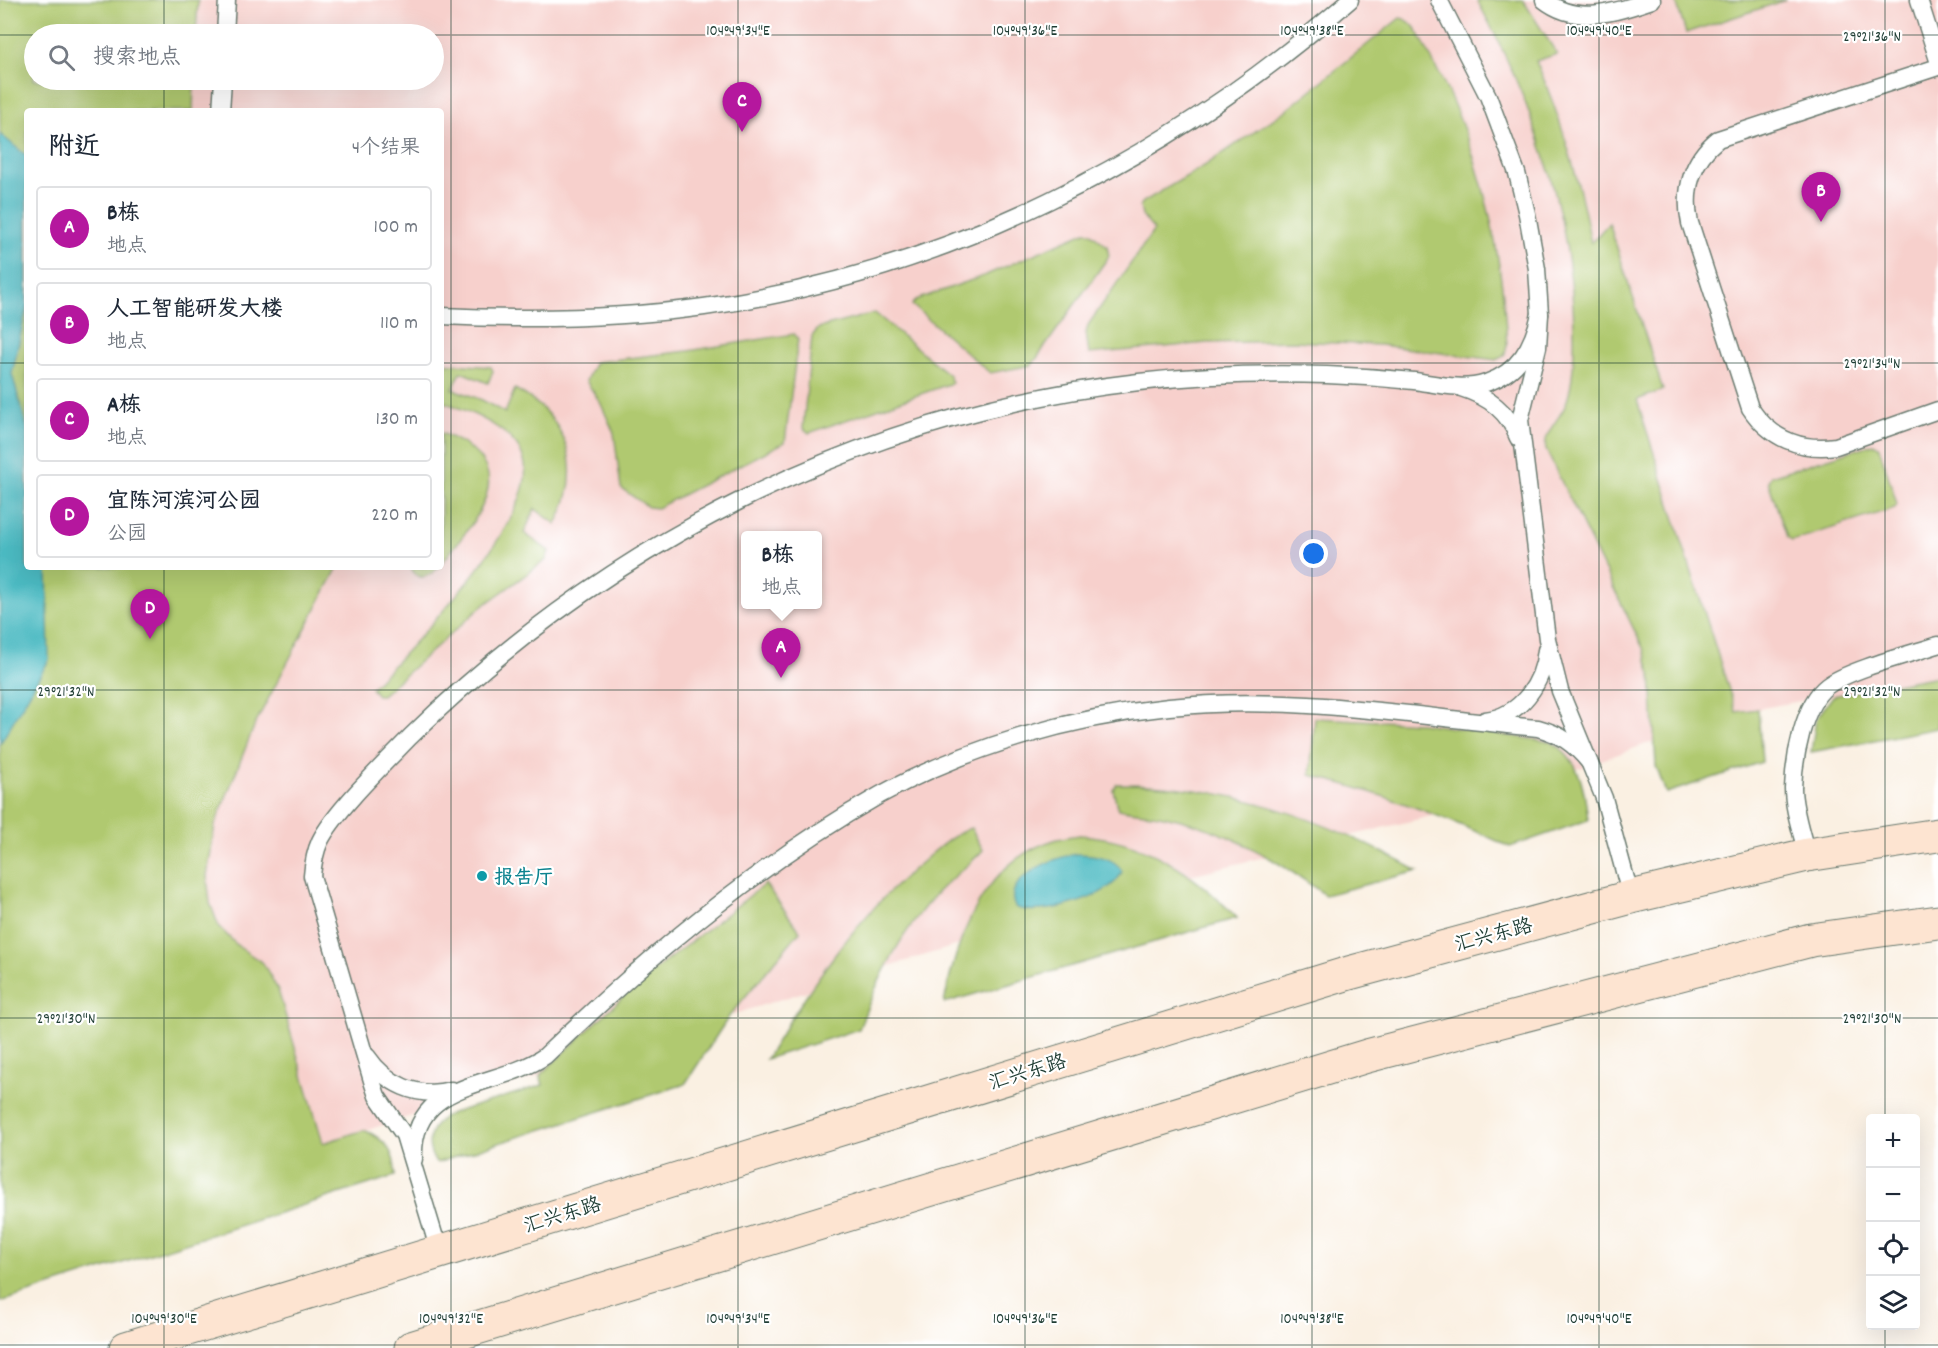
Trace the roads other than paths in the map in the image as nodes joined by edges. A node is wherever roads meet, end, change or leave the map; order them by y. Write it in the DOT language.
graph roads {
  1 [pos="1426,0"];
  2 [pos="1439,0"];
  3 [pos="1544,0"];
  4 [pos="1652,0"];
  5 [pos="1919,0"];
  6 [pos="1349,1"];
  7 [pos="227,2"];
  8 [pos="1452,22"];
  9 [pos="226,24"];
  10 [pos="1938,59"];
  11 [pos="222,90"];
  12 [pos="221,108"];
  13 [pos="1540,314"];
  14 [pos="444,316"];
  15 [pos="1458,387"];
  16 [pos="1938,410"];
  17 [pos="1522,447"];
  18 [pos="1547,639"];
  19 [pos="1938,645"];
  20 [pos="1470,722"];
  21 [pos="1589,762"];
  22 [pos="1938,835"];
  23 [pos="1807,855"];
  24 [pos="1631,897"];
  25 [pos="1938,922"];
  26 [pos="362,1049"];
  27 [pos="460,1088"];
  28 [pos="415,1169"];
  29 [pos="439,1251"];
  30 [pos="126,1348"];
  31 [pos="411,1348"];
  1 -- 8 [label="lane"];
  2 -- 8 [label="lane"];
  3 -- 4 [label="lane"];
  5 -- 10 [label="lane"];
  6 -- 14 [label="lane"];
  7 -- 9 [label="lane"];
  8 -- 13 [label="lane"];
  10 -- 16 [label="lane"];
  11 -- 12 [label="lane"];
  13 -- 15 [label="lane"];
  13 -- 17 [label="lane"];
  15 -- 17 [label="lane"];
  15 -- 26 [label="lane"];
  17 -- 18 [label="lane"];
  18 -- 20 [label="lane"];
  18 -- 21 [label="lane"];
  19 -- 23 [label="lane"];
  20 -- 21 [label="lane"];
  20 -- 27 [label="lane"];
  21 -- 24 [label="lane"];
  22 -- 23 [label="main road, 汇兴东路"];
  23 -- 24 [label="main road, 汇兴东路"];
  24 -- 29 [label="main road, 汇兴东路"];
  25 -- 31 [label="main road"];
  26 -- 27 [label="lane"];
  26 -- 28 [label="lane"];
  27 -- 28 [label="lane"];
  28 -- 29 [label="lane"];
  29 -- 30 [label="main road, 汇兴东路"];
}
